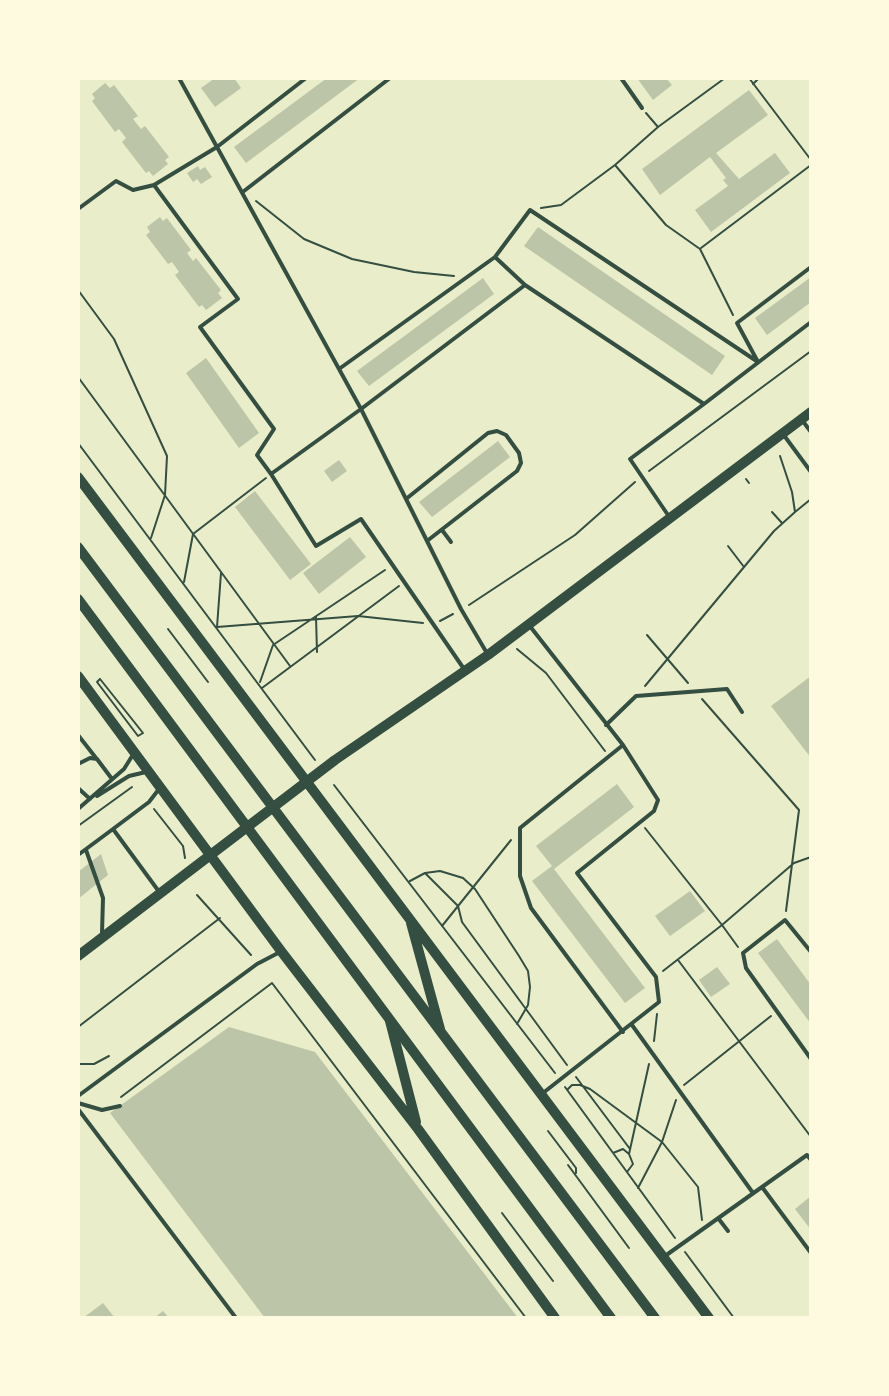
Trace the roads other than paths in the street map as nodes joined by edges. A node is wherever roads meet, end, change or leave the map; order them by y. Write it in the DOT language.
graph roads {
  1 [pos="179,78"];
  2 [pos="306,78"];
  3 [pos="390,78"];
  4 [pos="621,78"];
  5 [pos="642,108"];
  6 [pos="217,147"];
  7 [pos="154,185"];
  8 [pos="244,191"];
  9 [pos="78,209"];
  10 [pos="495,257"];
  11 [pos="811,267"];
  12 [pos="525,285"];
  13 [pos="811,322"];
  14 [pos="758,362"];
  15 [pos="339,369"];
  16 [pos="704,404"];
  17 [pos="361,409"];
  18 [pos="811,412"];
  19 [pos="801,419"];
  20 [pos="811,432"];
  21 [pos="783,433"];
  22 [pos="811,472"];
  23 [pos="270,474"];
  24 [pos="78,477"];
  25 [pos="406,498"];
  26 [pos="670,519"];
  27 [pos="442,530"];
  28 [pos="427,541"];
  29 [pos="451,542"];
  30 [pos="78,547"];
  31 [pos="78,599"];
  32 [pos="528,624"];
  33 [pos="488,655"];
  34 [pos="466,671"];
  35 [pos="78,676"];
  36 [pos="742,712"];
  37 [pos="606,725"];
  38 [pos="78,735"];
  39 [pos="623,745"];
  40 [pos="134,753"];
  41 [pos="97,759"];
  42 [pos="78,764"];
  43 [pos="147,772"];
  44 [pos="111,779"];
  45 [pos="306,782"];
  46 [pos="78,789"];
  47 [pos="160,789"];
  48 [pos="91,799"];
  49 [pos="274,806"];
  50 [pos="78,809"];
  51 [pos="246,828"];
  52 [pos="113,829"];
  53 [pos="86,850"];
  54 [pos="78,855"];
  55 [pos="211,856"];
  56 [pos="161,893"];
  57 [pos="410,918"];
  58 [pos="102,938"];
  59 [pos="281,951"];
  60 [pos="811,952"];
  61 [pos="78,956"];
  62 [pos="390,1021"];
  63 [pos="632,1025"];
  64 [pos="440,1029"];
  65 [pos="623,1032"];
  66 [pos="811,1059"];
  67 [pos="543,1093"];
  68 [pos="78,1096"];
  69 [pos="78,1102"];
  70 [pos="120,1106"];
  71 [pos="78,1108"];
  72 [pos="418,1129"];
  73 [pos="809,1153"];
  74 [pos="811,1160"];
  75 [pos="762,1187"];
  76 [pos="753,1193"];
  77 [pos="718,1218"];
  78 [pos="728,1231"];
  79 [pos="811,1252"];
  80 [pos="664,1257"];
  81 [pos="236,1318"];
  82 [pos="555,1318"];
  83 [pos="612,1318"];
  84 [pos="655,1318"];
  85 [pos="709,1318"];
  1 -- 6 [label="lane"];
  2 -- 6 [label="lane"];
  3 -- 8 [label="lane"];
  4 -- 5 [label="lane"];
  6 -- 7 [label="lane"];
  6 -- 8 [label="lane"];
  7 -- 9 [label="lane"];
  7 -- 23 [label="lane"];
  8 -- 15 [label="lane"];
  10 -- 12 [label="lane"];
  10 -- 14 [label="lane"];
  10 -- 15 [label="lane"];
  11 -- 14 [label="lane"];
  12 -- 16 [label="lane"];
  12 -- 17 [label="lane"];
  13 -- 14 [label="lane"];
  14 -- 16 [label="lane"];
  15 -- 17 [label="lane"];
  16 -- 26 [label="lane"];
  17 -- 23 [label="lane"];
  17 -- 25 [label="lane"];
  18 -- 19 [label="main road"];
  19 -- 20 [label="lane"];
  19 -- 21 [label="main road"];
  21 -- 22 [label="lane"];
  21 -- 26 [label="main road"];
  23 -- 34 [label="lane"];
  24 -- 45 [label="main road"];
  25 -- 27 [label="lane"];
  25 -- 28 [label="lane"];
  26 -- 32 [label="main road"];
  27 -- 28 [label="lane"];
  27 -- 29 [label="lane"];
  28 -- 33 [label="lane"];
  30 -- 49 [label="main road"];
  31 -- 51 [label="main road"];
  32 -- 33 [label="main road"];
  32 -- 37 [label="lane"];
  33 -- 34 [label="main road"];
  34 -- 45 [label="main road"];
  35 -- 40 [label="main road"];
  36 -- 37 [label="lane"];
  37 -- 39 [label="lane"];
  38 -- 41 [label="lane"];
  39 -- 63 [label="lane"];
  39 -- 65 [label="lane"];
  40 -- 43 [label="main road"];
  40 -- 44 [label="lane"];
  41 -- 42 [label="lane"];
  41 -- 44 [label="lane"];
  43 -- 47 [label="main road"];
  43 -- 48 [label="lane"];
  44 -- 48 [label="lane"];
  45 -- 49 [label="main road"];
  45 -- 57 [label="main road"];
  46 -- 48 [label="lane"];
  47 -- 52 [label="lane"];
  47 -- 55 [label="main road"];
  48 -- 50 [label="lane"];
  49 -- 51 [label="main road"];
  49 -- 64 [label="main road"];
  51 -- 55 [label="main road"];
  51 -- 62 [label="main road"];
  52 -- 53 [label="lane"];
  52 -- 56 [label="lane"];
  53 -- 54 [label="lane"];
  53 -- 58 [label="lane"];
  55 -- 56 [label="main road"];
  55 -- 59 [label="main road"];
  56 -- 58 [label="main road"];
  57 -- 64 [label="main road"];
  57 -- 67 [label="main road"];
  58 -- 61 [label="main road"];
  59 -- 68 [label="lane"];
  59 -- 72 [label="main road"];
  60 -- 66 [label="lane"];
  62 -- 72 [label="main road"];
  62 -- 83 [label="main road"];
  63 -- 65 [label="lane"];
  63 -- 76 [label="lane"];
  64 -- 84 [label="main road"];
  65 -- 67 [label="lane"];
  67 -- 80 [label="main road"];
  69 -- 70 [label="lane"];
  71 -- 81 [label="lane"];
  72 -- 82 [label="main road"];
  73 -- 74 [label="lane"];
  73 -- 75 [label="lane"];
  75 -- 76 [label="lane"];
  75 -- 79 [label="lane"];
  76 -- 77 [label="lane"];
  77 -- 78 [label="lane"];
  77 -- 80 [label="lane"];
  80 -- 85 [label="main road"];
}
